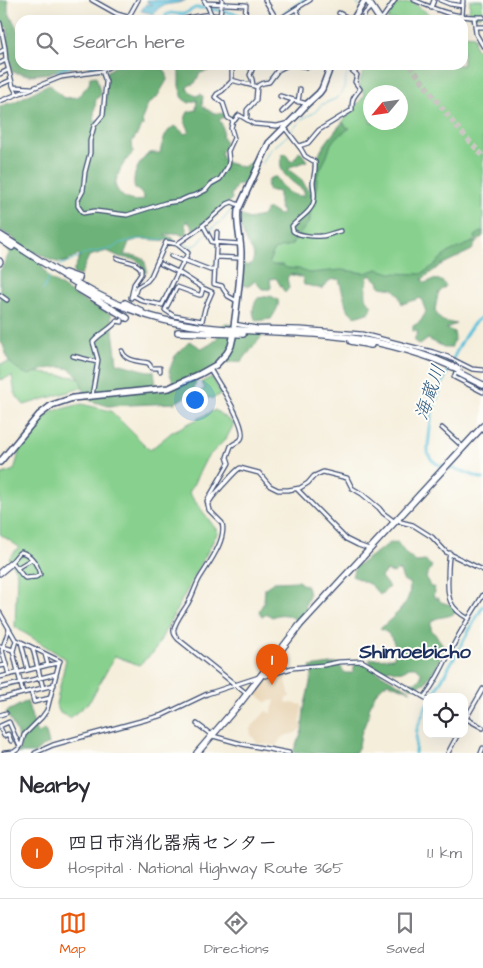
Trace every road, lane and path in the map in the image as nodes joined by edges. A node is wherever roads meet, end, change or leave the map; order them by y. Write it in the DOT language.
graph roads {
  1 [pos="92,0"];
  2 [pos="138,0"];
  3 [pos="265,0"];
  4 [pos="310,0"];
  5 [pos="395,0"];
  6 [pos="414,0"];
  7 [pos="434,0"];
  8 [pos="440,0"];
  9 [pos="463,0"];
  10 [pos="365,1"];
  11 [pos="221,2"];
  12 [pos="448,2"];
  13 [pos="463,6"];
  14 [pos="209,8"];
  15 [pos="296,8"];
  16 [pos="431,8"];
  17 [pos="369,10"];
  18 [pos="339,13"];
  19 [pos="121,15"];
  20 [pos="130,15"];
  21 [pos="220,15"];
  22 [pos="221,15"];
  23 [pos="246,15"];
  24 [pos="274,15"];
  25 [pos="284,15"];
  26 [pos="299,15"];
  27 [pos="343,15"];
  28 [pos="356,15"];
  29 [pos="365,15"];
  30 [pos="377,15"];
  31 [pos="383,15"];
  32 [pos="450,15"];
  33 [pos="462,15"];
  34 [pos="468,17"];
  35 [pos="474,17"];
  36 [pos="483,17"];
  37 [pos="0,23"];
  38 [pos="475,27"];
  39 [pos="483,27"];
  40 [pos="2,43"];
  41 [pos="483,46"];
  42 [pos="5,49"];
  43 [pos="0,52"];
  44 [pos="6,60"];
  45 [pos="0,63"];
  46 [pos="8,70"];
  47 [pos="232,70"];
  48 [pos="251,70"];
  49 [pos="278,70"];
  50 [pos="329,70"];
  51 [pos="352,70"];
  52 [pos="102,71"];
  53 [pos="0,74"];
  54 [pos="11,80"];
  55 [pos="232,80"];
  56 [pos="0,85"];
  57 [pos="255,86"];
  58 [pos="14,88"];
  59 [pos="32,88"];
  60 [pos="300,89"];
  61 [pos="17,94"];
  62 [pos="280,96"];
  63 [pos="293,100"];
  64 [pos="0,101"];
  65 [pos="298,102"];
  66 [pos="306,104"];
  67 [pos="282,112"];
  68 [pos="246,119"];
  69 [pos="233,121"];
  70 [pos="289,123"];
  71 [pos="284,128"];
  72 [pos="299,146"];
  73 [pos="238,205"];
  74 [pos="203,225"];
  75 [pos="341,231"];
  76 [pos="217,232"];
  77 [pos="0,234"];
  78 [pos="0,239"];
  79 [pos="216,242"];
  80 [pos="241,243"];
  81 [pos="177,244"];
  82 [pos="28,253"];
  83 [pos="172,256"];
  84 [pos="216,257"];
  85 [pos="117,258"];
  86 [pos="238,258"];
  87 [pos="0,260"];
  88 [pos="184,261"];
  89 [pos="0,264"];
  90 [pos="161,264"];
  91 [pos="215,270"];
  92 [pos="178,272"];
  93 [pos="78,278"];
  94 [pos="77,288"];
  95 [pos="203,288"];
  96 [pos="0,295"];
  97 [pos="130,299"];
  98 [pos="7,300"];
  99 [pos="237,300"];
  100 [pos="125,319"];
  101 [pos="176,323"];
  102 [pos="234,325"];
  103 [pos="178,332"];
  104 [pos="243,334"];
  105 [pos="233,336"];
  106 [pos="122,351"];
  107 [pos="73,356"];
  108 [pos="437,361"];
  109 [pos="97,362"];
  110 [pos="458,366"];
  111 [pos="210,369"];
  112 [pos="483,370"];
  113 [pos="160,372"];
  114 [pos="483,383"];
  115 [pos="483,392"];
  116 [pos="92,396"];
  117 [pos="483,426"];
  118 [pos="442,428"];
  119 [pos="463,447"];
  120 [pos="0,462"];
  121 [pos="296,489"];
  122 [pos="208,505"];
  123 [pos="396,520"];
  124 [pos="370,549"];
  125 [pos="450,553"];
  126 [pos="32,559"];
  127 [pos="17,568"];
  128 [pos="483,570"];
  129 [pos="0,573"];
  130 [pos="483,594"];
  131 [pos="0,613"];
  132 [pos="469,619"];
  133 [pos="1,621"];
  134 [pos="9,629"];
  135 [pos="16,640"];
  136 [pos="21,642"];
  137 [pos="2,646"];
  138 [pos="33,648"];
  139 [pos="13,650"];
  140 [pos="45,654"];
  141 [pos="59,663"];
  142 [pos="6,665"];
  143 [pos="48,665"];
  144 [pos="0,666"];
  145 [pos="38,668"];
  146 [pos="28,670"];
  147 [pos="18,673"];
  148 [pos="56,674"];
  149 [pos="8,675"];
  150 [pos="261,676"];
  151 [pos="0,677"];
  152 [pos="41,678"];
  153 [pos="21,683"];
  154 [pos="236,684"];
  155 [pos="54,685"];
  156 [pos="0,688"];
  157 [pos="43,688"];
  158 [pos="483,689"];
  159 [pos="31,691"];
  160 [pos="23,693"];
  161 [pos="428,693"];
  162 [pos="247,694"];
  163 [pos="423,697"];
  164 [pos="50,698"];
  165 [pos="0,699"];
  166 [pos="6,713"];
  167 [pos="468,714"];
  168 [pos="0,715"];
  169 [pos="468,720"];
  170 [pos="197,724"];
  171 [pos="0,726"];
  172 [pos="483,728"];
  173 [pos="14,731"];
  174 [pos="8,734"];
  175 [pos="213,736"];
  176 [pos="456,738"];
  177 [pos="11,740"];
  178 [pos="20,748"];
  179 [pos="483,748"];
  180 [pos="4,753"];
  181 [pos="15,753"];
  182 [pos="35,753"];
  183 [pos="197,753"];
  184 [pos="290,753"];
  185 [pos="448,753"];
  186 [pos="481,753"];
  1 -- 19 [label="street"];
  2 -- 20 [label="street"];
  3 -- 24 [label="street"];
  4 -- 15 [label="street"];
  5 -- 31 [label="street"];
  6 -- 16 [label="street"];
  7 -- 16 [label="street"];
  8 -- 12 [label="street"];
  9 -- 13 [label="street"];
  10 -- 28 [label="main road"];
  10 -- 30 [label="highway"];
  11 -- 14 [label="street"];
  11 -- 22 [label="street"];
  11 -- 23 [label="street"];
  12 -- 13 [label="street"];
  13 -- 33 [label="street"];
  14 -- 21 [label="street"];
  15 -- 25 [label="street"];
  15 -- 26 [label="street"];
  16 -- 32 [label="street"];
  17 -- 29 [label="street"];
  18 -- 27 [label="street"];
  34 -- 35 [label="street"];
  35 -- 36 [label="street"];
  35 -- 38 [label="street"];
  37 -- 40 [label="street"];
  38 -- 39 [label="street"];
  38 -- 41 [label="street"];
  40 -- 42 [label="street"];
  42 -- 43 [label="street"];
  42 -- 44 [label="street"];
  44 -- 45 [label="street"];
  44 -- 46 [label="street"];
  46 -- 53 [label="street"];
  46 -- 54 [label="street"];
  47 -- 55 [label="street"];
  48 -- 57 [label="street"];
  49 -- 57 [label="street"];
  50 -- 66 [label="main road"];
  51 -- 72 [label="street"];
  52 -- 59 [label="street"];
  52 -- 69 [label="street"];
  54 -- 56 [label="street"];
  54 -- 58 [label="street"];
  55 -- 57 [label="street"];
  55 -- 69 [label="street"];
  57 -- 68 [label="street"];
  58 -- 59 [label="street"];
  58 -- 61 [label="street"];
  59 -- 61 [label="street"];
  60 -- 65 [label="street"];
  61 -- 64 [label="street"];
  62 -- 63 [label="street"];
  63 -- 65 [label="street"];
  63 -- 67 [label="street"];
  65 -- 66 [label="street"];
  66 -- 70 [label="main road"];
  68 -- 69 [label="street"];
  68 -- 70 [label="street"];
  70 -- 71 [label="main road"];
  71 -- 72 [label="street"];
  71 -- 73 [label="main road"];
  72 -- 75 [label="street"];
  73 -- 74 [label="street"];
  73 -- 80 [label="main road"];
  74 -- 79 [label="street"];
  74 -- 81 [label="street"];
  76 -- 79 [label="street"];
  77 -- 82 [label="highway"];
  78 -- 94 [label="highway"];
  79 -- 80 [label="street"];
  79 -- 84 [label="street"];
  80 -- 99 [label="main road"];
  81 -- 88 [label="street"];
  81 -- 97 [label="street"];
  82 -- 93 [label="highway"];
  82 -- 101 [label="highway"];
  83 -- 88 [label="street"];
  84 -- 86 [label="street"];
  84 -- 91 [label="street"];
  85 -- 97 [label="street"];
  87 -- 89 [label="street"];
  88 -- 91 [label="street"];
  88 -- 92 [label="street"];
  90 -- 92 [label="street"];
  91 -- 99 [label="street"];
  92 -- 95 [label="street"];
  92 -- 97 [label="street"];
  94 -- 100 [label="highway"];
  94 -- 104 [label="highway"];
  95 -- 95 [label="street"];
  96 -- 98 [label="street"];
  97 -- 101 [label="highway"];
  99 -- 102 [label="main road"];
  100 -- 109 [label="street"];
  101 -- 108 [label="highway"];
  102 -- 110 [label="street"];
  103 -- 104 [label="highway"];
  104 -- 108 [label="highway"];
  105 -- 111 [label="main road"];
  106 -- 113 [label="street"];
  107 -- 109 [label="street"];
  108 -- 110 [label="highway, bridge"];
  109 -- 116 [label="street"];
  110 -- 112 [label="street"];
  110 -- 114 [label="highway"];
  110 -- 115 [label="street"];
  111 -- 116 [label="main road"];
  111 -- 122 [label="street"];
  116 -- 120 [label="main road"];
  117 -- 119 [label="highway"];
  118 -- 119 [label="street"];
  119 -- 123 [label="highway"];
  121 -- 122 [label="street"];
  121 -- 123 [label="street"];
  121 -- 124 [label="street"];
  122 -- 154 [label="street"];
  123 -- 124 [label="highway"];
  123 -- 125 [label="street"];
  124 -- 150 [label="highway"];
  125 -- 128 [label="street"];
  125 -- 132 [label="street"];
  126 -- 127 [label="street"];
  126 -- 127 [label="street"];
  126 -- 129 [label="street"];
  127 -- 129 [label="street"];
  130 -- 132 [label="street"];
  131 -- 133 [label="street"];
  132 -- 161 [label="street"];
  133 -- 134 [label="street"];
  134 -- 135 [label="street"];
  134 -- 137 [label="street"];
  135 -- 136 [label="street"];
  135 -- 139 [label="street"];
  136 -- 138 [label="street"];
  136 -- 146 [label="street"];
  137 -- 139 [label="street"];
  137 -- 142 [label="street"];
  138 -- 140 [label="street"];
  138 -- 145 [label="street"];
  139 -- 147 [label="street"];
  140 -- 141 [label="street"];
  140 -- 143 [label="street"];
  141 -- 143 [label="street"];
  141 -- 148 [label="street"];
  142 -- 144 [label="street"];
  142 -- 149 [label="street"];
  143 -- 145 [label="street"];
  145 -- 146 [label="street"];
  145 -- 152 [label="street"];
  146 -- 147 [label="street"];
  147 -- 149 [label="street"];
  147 -- 153 [label="street"];
  148 -- 152 [label="street"];
  148 -- 155 [label="street"];
  149 -- 151 [label="street"];
  150 -- 154 [label="street"];
  150 -- 162 [label="highway"];
  150 -- 163 [label="street"];
  152 -- 153 [label="street"];
  152 -- 157 [label="street"];
  153 -- 156 [label="street"];
  153 -- 160 [label="street"];
  154 -- 162 [label="street"];
  154 -- 182 [label="street"];
  155 -- 157 [label="street"];
  155 -- 164 [label="street"];
  157 -- 159 [label="street"];
  158 -- 167 [label="street"];
  159 -- 160 [label="street"];
  159 -- 164 [label="street"];
  160 -- 165 [label="street"];
  162 -- 175 [label="highway"];
  164 -- 178 [label="street"];
  166 -- 168 [label="street"];
  169 -- 172 [label="street"];
  170 -- 175 [label="street"];
  171 -- 173 [label="street"];
  171 -- 174 [label="street"];
  173 -- 174 [label="street"];
  173 -- 178 [label="street"];
  174 -- 177 [label="street"];
  175 -- 183 [label="highway"];
  175 -- 184 [label="street"];
  176 -- 185 [label="street"];
  178 -- 181 [label="street"];
  179 -- 186 [label="street"];
  180 -- 181 [label="street"];
}
